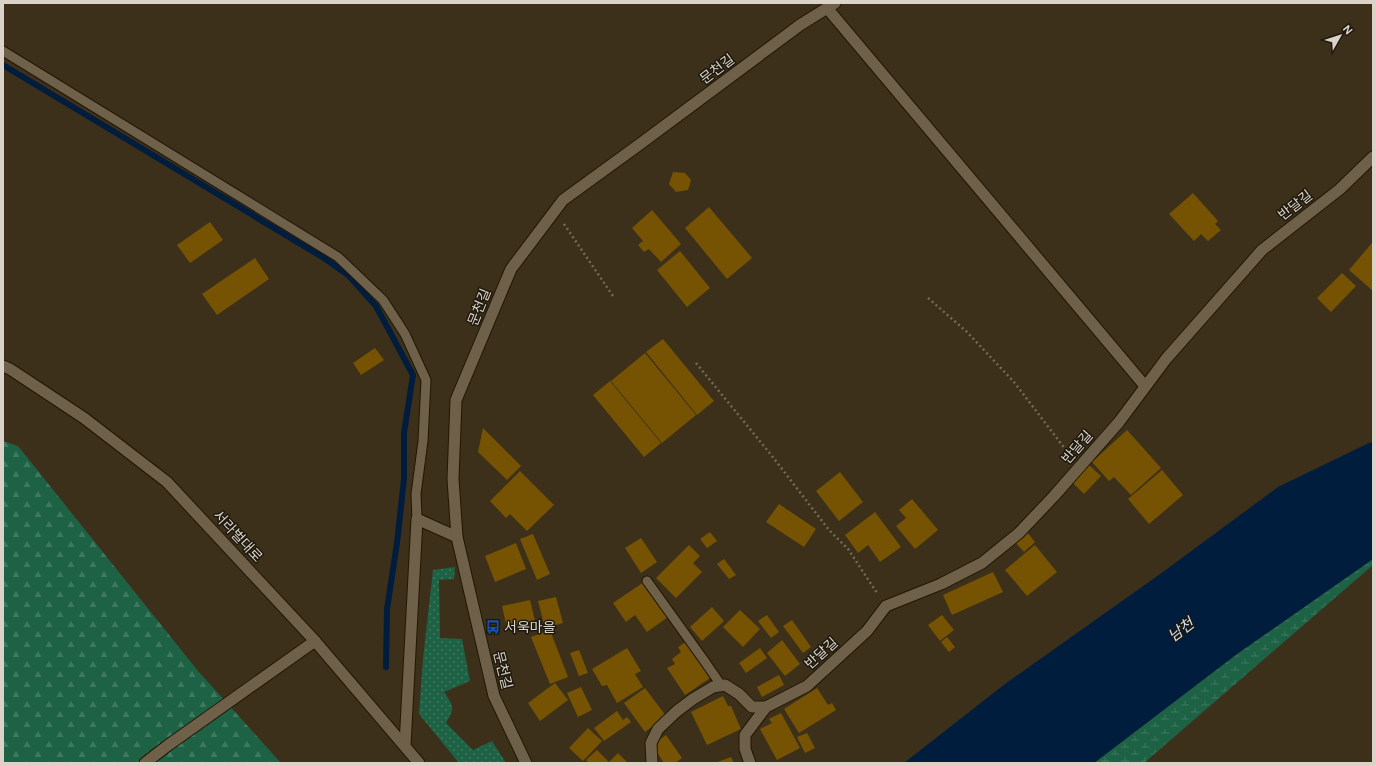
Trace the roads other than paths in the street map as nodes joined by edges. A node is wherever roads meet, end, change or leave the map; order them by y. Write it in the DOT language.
graph roads {
  1 [pos="831,6"];
  2 [pos="3,51"];
  3 [pos="1373,157"];
  4 [pos="3,366"];
  5 [pos="1145,386"];
  6 [pos="417,519"];
  7 [pos="457,537"];
  8 [pos="647,581"];
  9 [pos="315,641"];
  10 [pos="721,686"];
  11 [pos="766,707"];
  12 [pos="405,745"];
  13 [pos="145,763"];
  14 [pos="419,763"];
  15 [pos="526,763"];
  16 [pos="652,763"];
  17 [pos="750,763"];
  1 -- 5 [label="street"];
  1 -- 7 [label="street, 문천길"];
  2 -- 6 [label="lane"];
  3 -- 5 [label="street, 반달길"];
  4 -- 9 [label="street, 서라벌대로"];
  5 -- 11 [label="street, 반달길"];
  6 -- 7 [label="street"];
  6 -- 12 [label="street"];
  7 -- 15 [label="street, 문천길"];
  8 -- 10 [label="lane"];
  9 -- 12 [label="street, 서라벌대로"];
  9 -- 13 [label="street"];
  10 -- 11 [label="street"];
  10 -- 16 [label="street"];
  11 -- 17 [label="street, 반달길"];
  12 -- 14 [label="street, 서라벌대로"];
}
